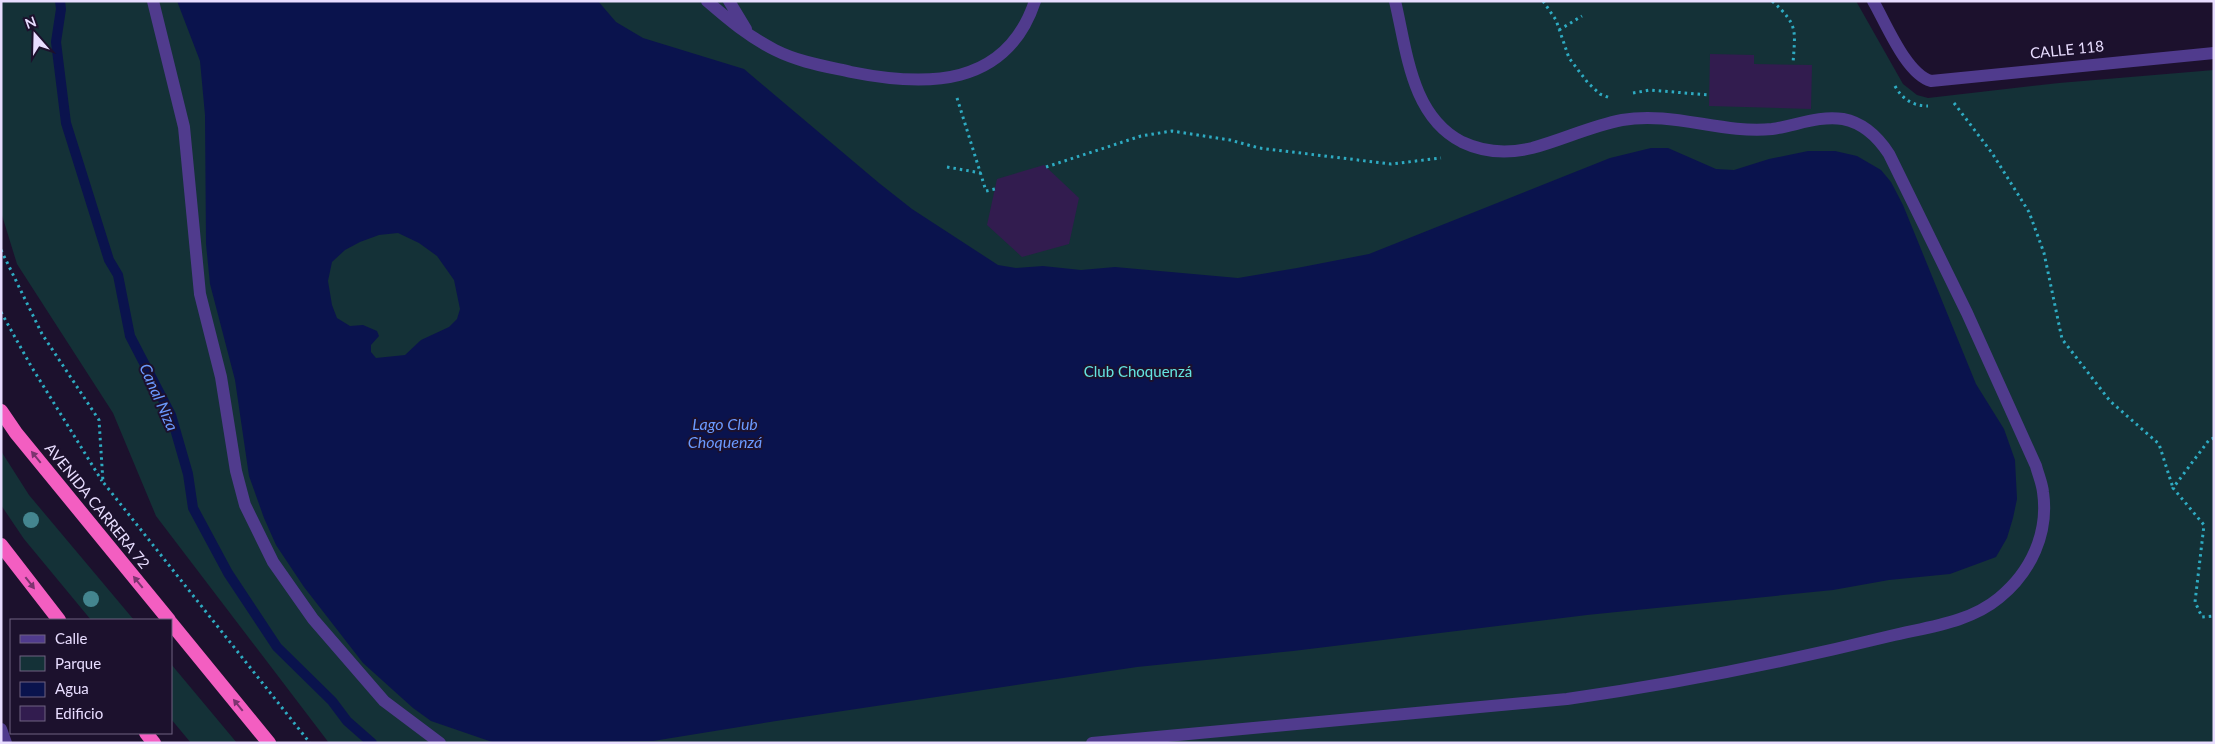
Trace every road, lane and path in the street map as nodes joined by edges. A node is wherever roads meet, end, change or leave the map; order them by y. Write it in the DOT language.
graph roads {
  1 [pos="153,1"];
  2 [pos="707,1"];
  3 [pos="730,1"];
  4 [pos="1035,1"];
  5 [pos="1395,1"];
  6 [pos="1543,1"];
  7 [pos="1772,1"];
  8 [pos="1873,1"];
  9 [pos="1582,16"];
  10 [pos="1559,30"];
  11 [pos="751,38"];
  12 [pos="2214,54"];
  13 [pos="1793,64"];
  14 [pos="951,77"];
  15 [pos="1628,95"];
  16 [pos="1709,95"];
  17 [pos="1616,98"];
  18 [pos="1954,103"];
  19 [pos="1476,149"];
  20 [pos="1046,167"];
  21 [pos="946,168"];
  22 [pos="980,173"];
  23 [pos="995,189"];
  24 [pos="1,250"];
  25 [pos="1,312"];
  26 [pos="1,411"];
  27 [pos="2214,438"];
  28 [pos="103,482"];
  29 [pos="2173,488"];
  30 [pos="1,545"];
  31 [pos="2214,616"];
  32 [pos="58,619"];
  33 [pos="168,619"];
  34 [pos="172,624"];
  35 [pos="1,730"];
  36 [pos="6,743"];
  37 [pos="269,743"];
  38 [pos="310,743"];
  39 [pos="440,743"];
  40 [pos="1092,743"];
  1 -- 39 [label="street"];
  2 -- 11 [label="street"];
  3 -- 11 [label="street"];
  4 -- 14 [label="street"];
  5 -- 19 [label="street"];
  6 -- 10 [label="path"];
  7 -- 13 [label="path"];
  8 -- 12 [label="street, CALLE 118"];
  9 -- 10 [label="path"];
  10 -- 17 [label="path"];
  11 -- 14 [label="street"];
  14 -- 22 [label="path"];
  15 -- 16 [label="path"];
  18 -- 29 [label="path"];
  19 -- 20 [label="path"];
  19 -- 40 [label="street"];
  21 -- 22 [label="path"];
  22 -- 23 [label="path"];
  24 -- 28 [label="path"];
  25 -- 28 [label="path"];
  33 -- 26 [label="highway, AVENIDA CARRERA 72, one-way"];
  27 -- 29 [label="path"];
  28 -- 38 [label="path"];
  29 -- 31 [label="path"];
  30 -- 32 [label="highway, one-way"];
  37 -- 34 [label="highway, AVENIDA CARRERA 72, one-way"];
  35 -- 36 [label="street"];
}
